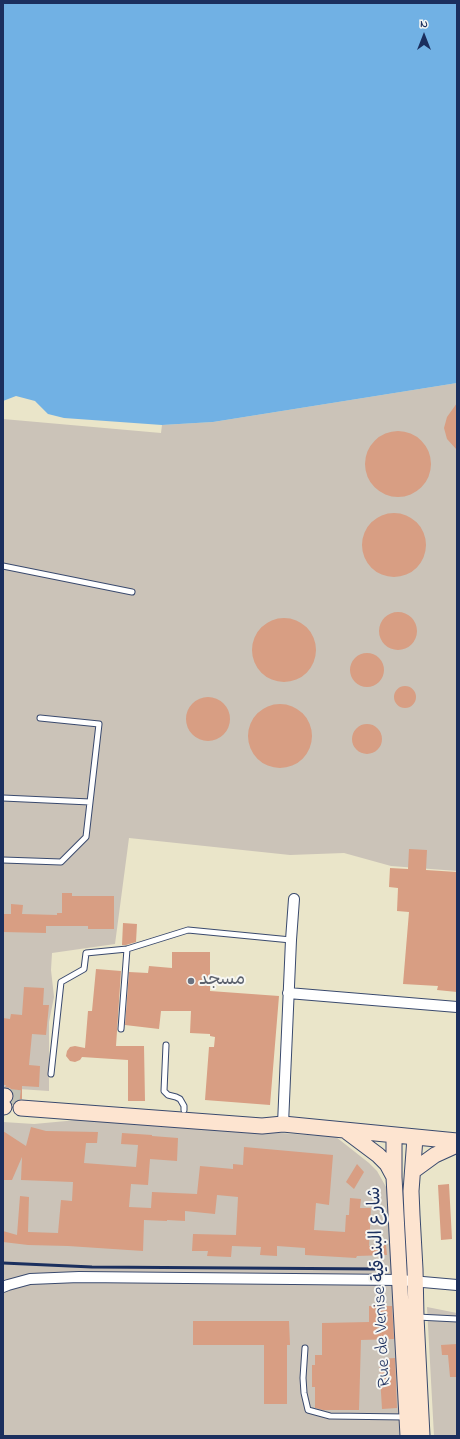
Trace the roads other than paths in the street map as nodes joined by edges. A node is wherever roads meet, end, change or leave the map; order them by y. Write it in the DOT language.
graph roads {
  1 [pos="3,566"];
  2 [pos="132,592"];
  3 [pos="40,718"];
  4 [pos="3,798"];
  5 [pos="90,802"];
  6 [pos="3,860"];
  7 [pos="294,899"];
  8 [pos="291,940"];
  9 [pos="127,949"];
  10 [pos="288,993"];
  11 [pos="457,1007"];
  12 [pos="121,1029"];
  13 [pos="166,1045"];
  14 [pos="51,1074"];
  15 [pos="22,1103"];
  16 [pos="184,1110"];
  17 [pos="123,1111"];
  18 [pos="281,1124"];
  19 [pos="346,1131"];
  20 [pos="394,1136"];
  21 [pos="415,1138"];
  22 [pos="457,1141"];
  23 [pos="457,1144"];
  24 [pos="413,1171"];
  25 [pos="394,1177"];
  26 [pos="400,1280"];
  27 [pos="415,1280"];
  28 [pos="457,1285"];
  29 [pos="3,1288"];
  30 [pos="409,1317"];
  31 [pos="457,1319"];
  32 [pos="305,1348"];
  33 [pos="414,1416"];
  34 [pos="408,1436"];
  35 [pos="422,1436"];
  1 -- 2 [label="lane"];
  3 -- 5 [label="lane"];
  4 -- 5 [label="lane"];
  5 -- 6 [label="lane"];
  7 -- 8 [label="street"];
  8 -- 9 [label="lane"];
  8 -- 10 [label="street"];
  9 -- 12 [label="lane"];
  9 -- 14 [label="lane"];
  10 -- 11 [label="street"];
  10 -- 18 [label="street"];
  13 -- 16 [label="lane"];
  15 -- 17 [label="main road"];
  16 -- 17 [label="main road"];
  16 -- 18 [label="main road"];
  17 -- 18 [label="main road"];
  18 -- 19 [label="main road"];
  19 -- 20 [label="main road"];
  19 -- 25 [label="main road"];
  20 -- 21 [label="main road"];
  20 -- 25 [label="main road, Rue de Venise شارع البندقية"];
  21 -- 22 [label="main road"];
  21 -- 24 [label="main road, Rue de Venise شارع البندقية"];
  23 -- 24 [label="main road"];
  24 -- 27 [label="main road, Rue de Venise شارع البندقية"];
  25 -- 26 [label="main road, Rue de Venise شارع البندقية"];
  26 -- 27 [label="street"];
  26 -- 29 [label="street"];
  26 -- 30 [label="main road, Rue de Venise شارع البندقية"];
  27 -- 28 [label="street"];
  27 -- 30 [label="main road, Rue de Venise شارع البندقية"];
  30 -- 31 [label="lane"];
  30 -- 33 [label="main road, Rue de Venise شارع البندقية"];
  32 -- 33 [label="lane"];
  33 -- 34 [label="main road, Rue de Venise شارع البندقية"];
  33 -- 35 [label="main road, Rue de Venise شارع البندقية"];
}
